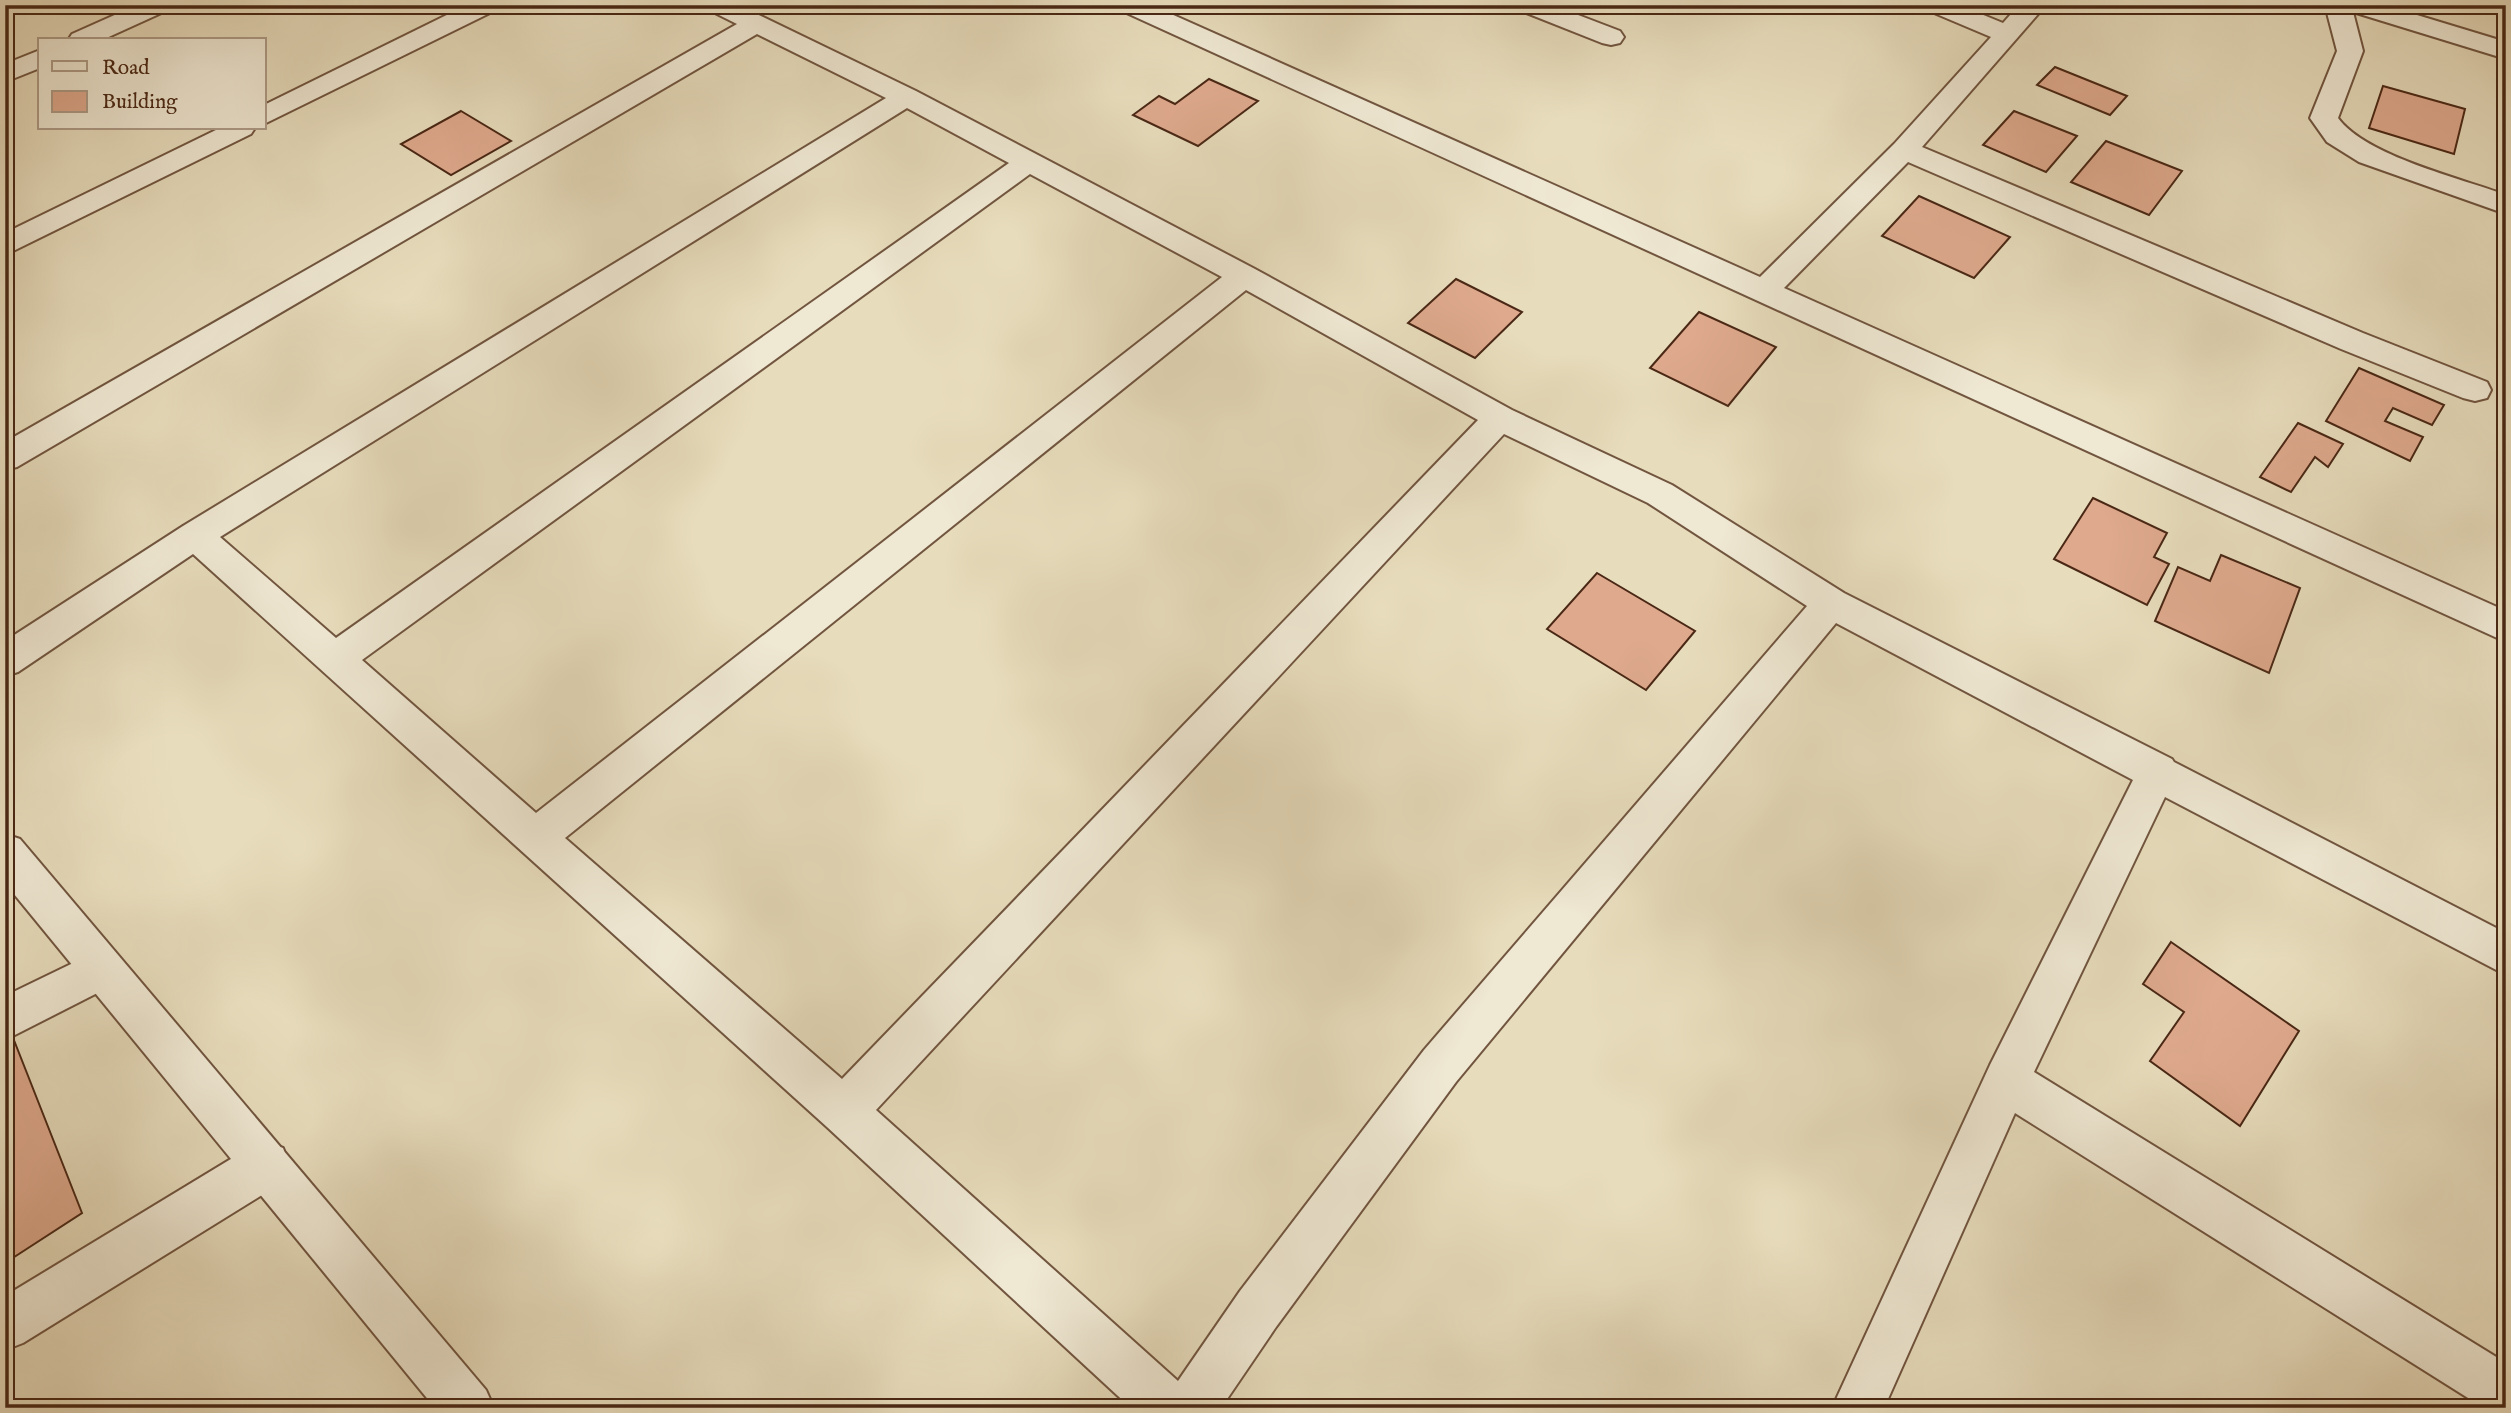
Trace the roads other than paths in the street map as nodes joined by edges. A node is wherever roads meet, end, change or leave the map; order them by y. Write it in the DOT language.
graph roads {
  1 [pos="159,5"];
  2 [pos="486,5"];
  3 [pos="719,5"];
  4 [pos="1129,5"];
  5 [pos="1528,5"];
  6 [pos="1936,5"];
  7 [pos="2033,5"];
  8 [pos="2338,5"];
  9 [pos="2357,5"];
  10 [pos="756,24"];
  11 [pos="2007,34"];
  12 [pos="1611,37"];
  13 [pos="85,38"];
  14 [pos="2506,51"];
  15 [pos="38,59"];
  16 [pos="5,74"];
  17 [pos="906,97"];
  18 [pos="266,115"];
  19 [pos="237,130"];
  20 [pos="1904,150"];
  21 [pos="1029,163"];
  22 [pos="2506,205"];
  23 [pos="5,245"];
  24 [pos="1244,276"];
  25 [pos="1763,292"];
  26 [pos="2475,390"];
  27 [pos="1500,418"];
  28 [pos="5,458"];
  29 [pos="195,535"];
  30 [pos="1831,603"];
  31 [pos="2506,627"];
  32 [pos="335,659"];
  33 [pos="5,662"];
  34 [pos="2158,771"];
  35 [pos="536,837"];
  36 [pos="5,852"];
  37 [pos="2506,955"];
  38 [pos="102,969"];
  39 [pos="5,1019"];
  40 [pos="2006,1081"];
  41 [pos="843,1111"];
  42 [pos="266,1165"];
  43 [pos="5,1325"];
  44 [pos="2486,1392"];
  45 [pos="468,1408"];
  46 [pos="1169,1408"];
  47 [pos="1190,1408"];
  48 [pos="1858,1408"];
  1 -- 13 [label="street"];
  2 -- 18 [label="street"];
  3 -- 10 [label="street"];
  4 -- 25 [label="street"];
  5 -- 12 [label="street"];
  6 -- 11 [label="street"];
  7 -- 11 [label="street"];
  8 -- 22 [label="street"];
  9 -- 14 [label="street"];
  10 -- 17 [label="street"];
  10 -- 28 [label="street"];
  11 -- 20 [label="street"];
  15 -- 16 [label="street"];
  17 -- 21 [label="street"];
  17 -- 29 [label="street"];
  19 -- 23 [label="street"];
  20 -- 25 [label="street"];
  20 -- 26 [label="street"];
  21 -- 24 [label="street"];
  21 -- 32 [label="street"];
  24 -- 27 [label="street"];
  24 -- 35 [label="street"];
  25 -- 31 [label="street"];
  27 -- 30 [label="street"];
  27 -- 41 [label="street"];
  29 -- 32 [label="street"];
  29 -- 33 [label="street"];
  30 -- 34 [label="street"];
  30 -- 47 [label="street"];
  32 -- 35 [label="street"];
  34 -- 37 [label="street"];
  34 -- 40 [label="street"];
  35 -- 41 [label="street"];
  36 -- 38 [label="street"];
  38 -- 39 [label="street"];
  38 -- 42 [label="street"];
  40 -- 44 [label="street"];
  40 -- 48 [label="street"];
  41 -- 46 [label="street"];
  42 -- 43 [label="street"];
  42 -- 45 [label="street"];
}
